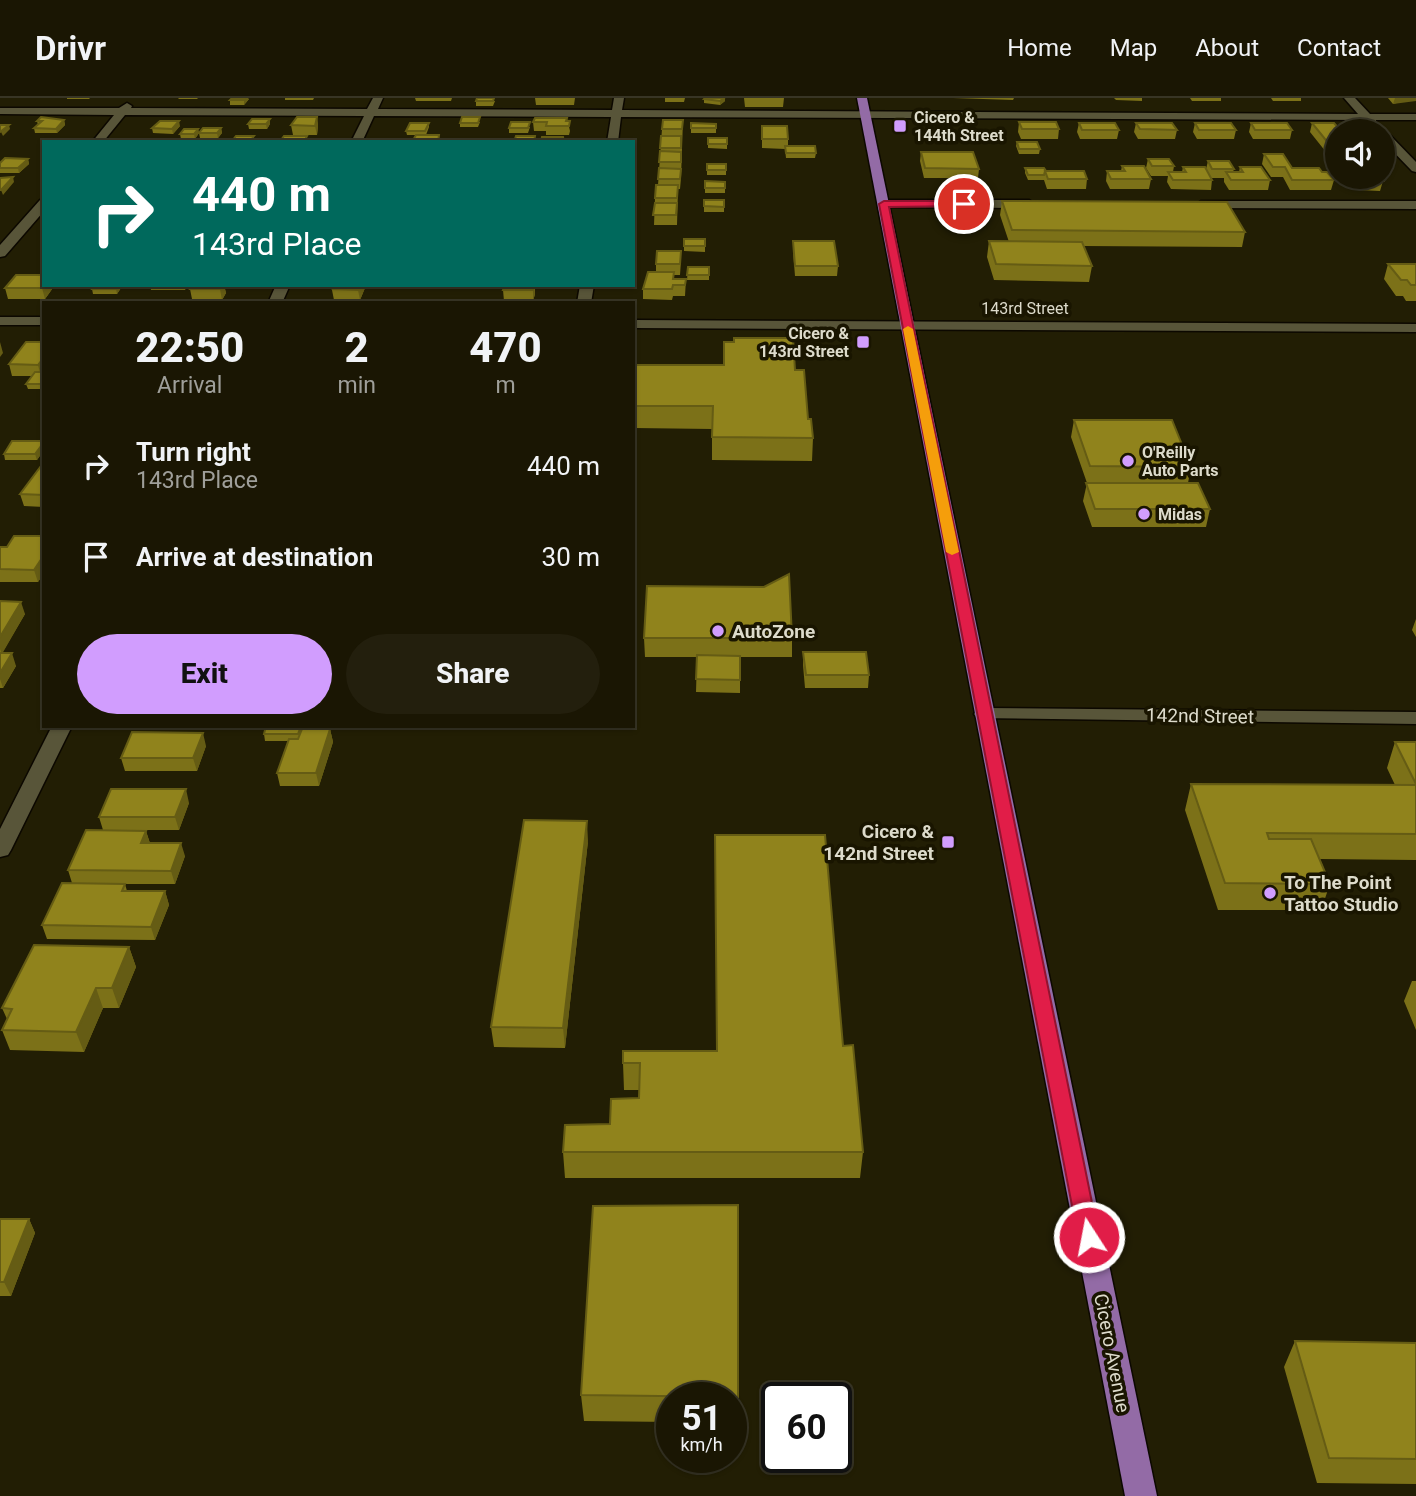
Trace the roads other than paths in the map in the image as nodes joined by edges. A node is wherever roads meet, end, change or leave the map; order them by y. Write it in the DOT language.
graph roads {
  1 [pos="134,98"];
  2 [pos="377,98"];
  3 [pos="619,98"];
  4 [pos="862,98"];
  5 [pos="1349,98"];
  6 [pos="0,111"];
  7 [pos="122,112"];
  8 [pos="370,113"];
  9 [pos="616,114"];
  10 [pos="865,115"];
  11 [pos="1367,117"];
  12 [pos="1416,117"];
  13 [pos="99,140"];
  14 [pos="357,140"];
  15 [pos="612,140"];
  16 [pos="1395,146"];
  17 [pos="1416,169"];
  18 [pos="884,204"];
  19 [pos="1047,204"];
  20 [pos="42,205"];
  21 [pos="1184,205"];
  22 [pos="1416,205"];
  23 [pos="0,253"];
  24 [pos="0,321"];
  25 [pos="42,321"];
  26 [pos="635,324"];
  27 [pos="907,325"];
  28 [pos="1416,328"];
  29 [pos="984,714"];
  30 [pos="1416,718"];
  31 [pos="61,728"];
  32 [pos="0,850"];
  33 [pos="1141,1496"];
  1 -- 7 [label="street"];
  2 -- 8 [label="street"];
  3 -- 9 [label="street"];
  4 -- 10 [label="main road, Cicero Avenue"];
  5 -- 11 [label="street"];
  6 -- 7 [label="street"];
  7 -- 8 [label="street"];
  7 -- 13 [label="street"];
  8 -- 9 [label="street"];
  8 -- 14 [label="street"];
  9 -- 10 [label="street"];
  9 -- 15 [label="street"];
  10 -- 11 [label="street"];
  10 -- 18 [label="main road, Cicero Avenue"];
  11 -- 12 [label="street"];
  16 -- 17 [label="street"];
  18 -- 19 [label="street"];
  18 -- 27 [label="main road, Cicero Avenue"];
  20 -- 23 [label="street"];
  21 -- 22 [label="street"];
  24 -- 25 [label="street"];
  26 -- 27 [label="street, 143rd Street"];
  27 -- 28 [label="street, 143rd Street"];
  27 -- 29 [label="main road, Cicero Avenue"];
  29 -- 30 [label="street, 142nd Street"];
  29 -- 33 [label="main road, Cicero Avenue"];
  31 -- 32 [label="street"];
}
